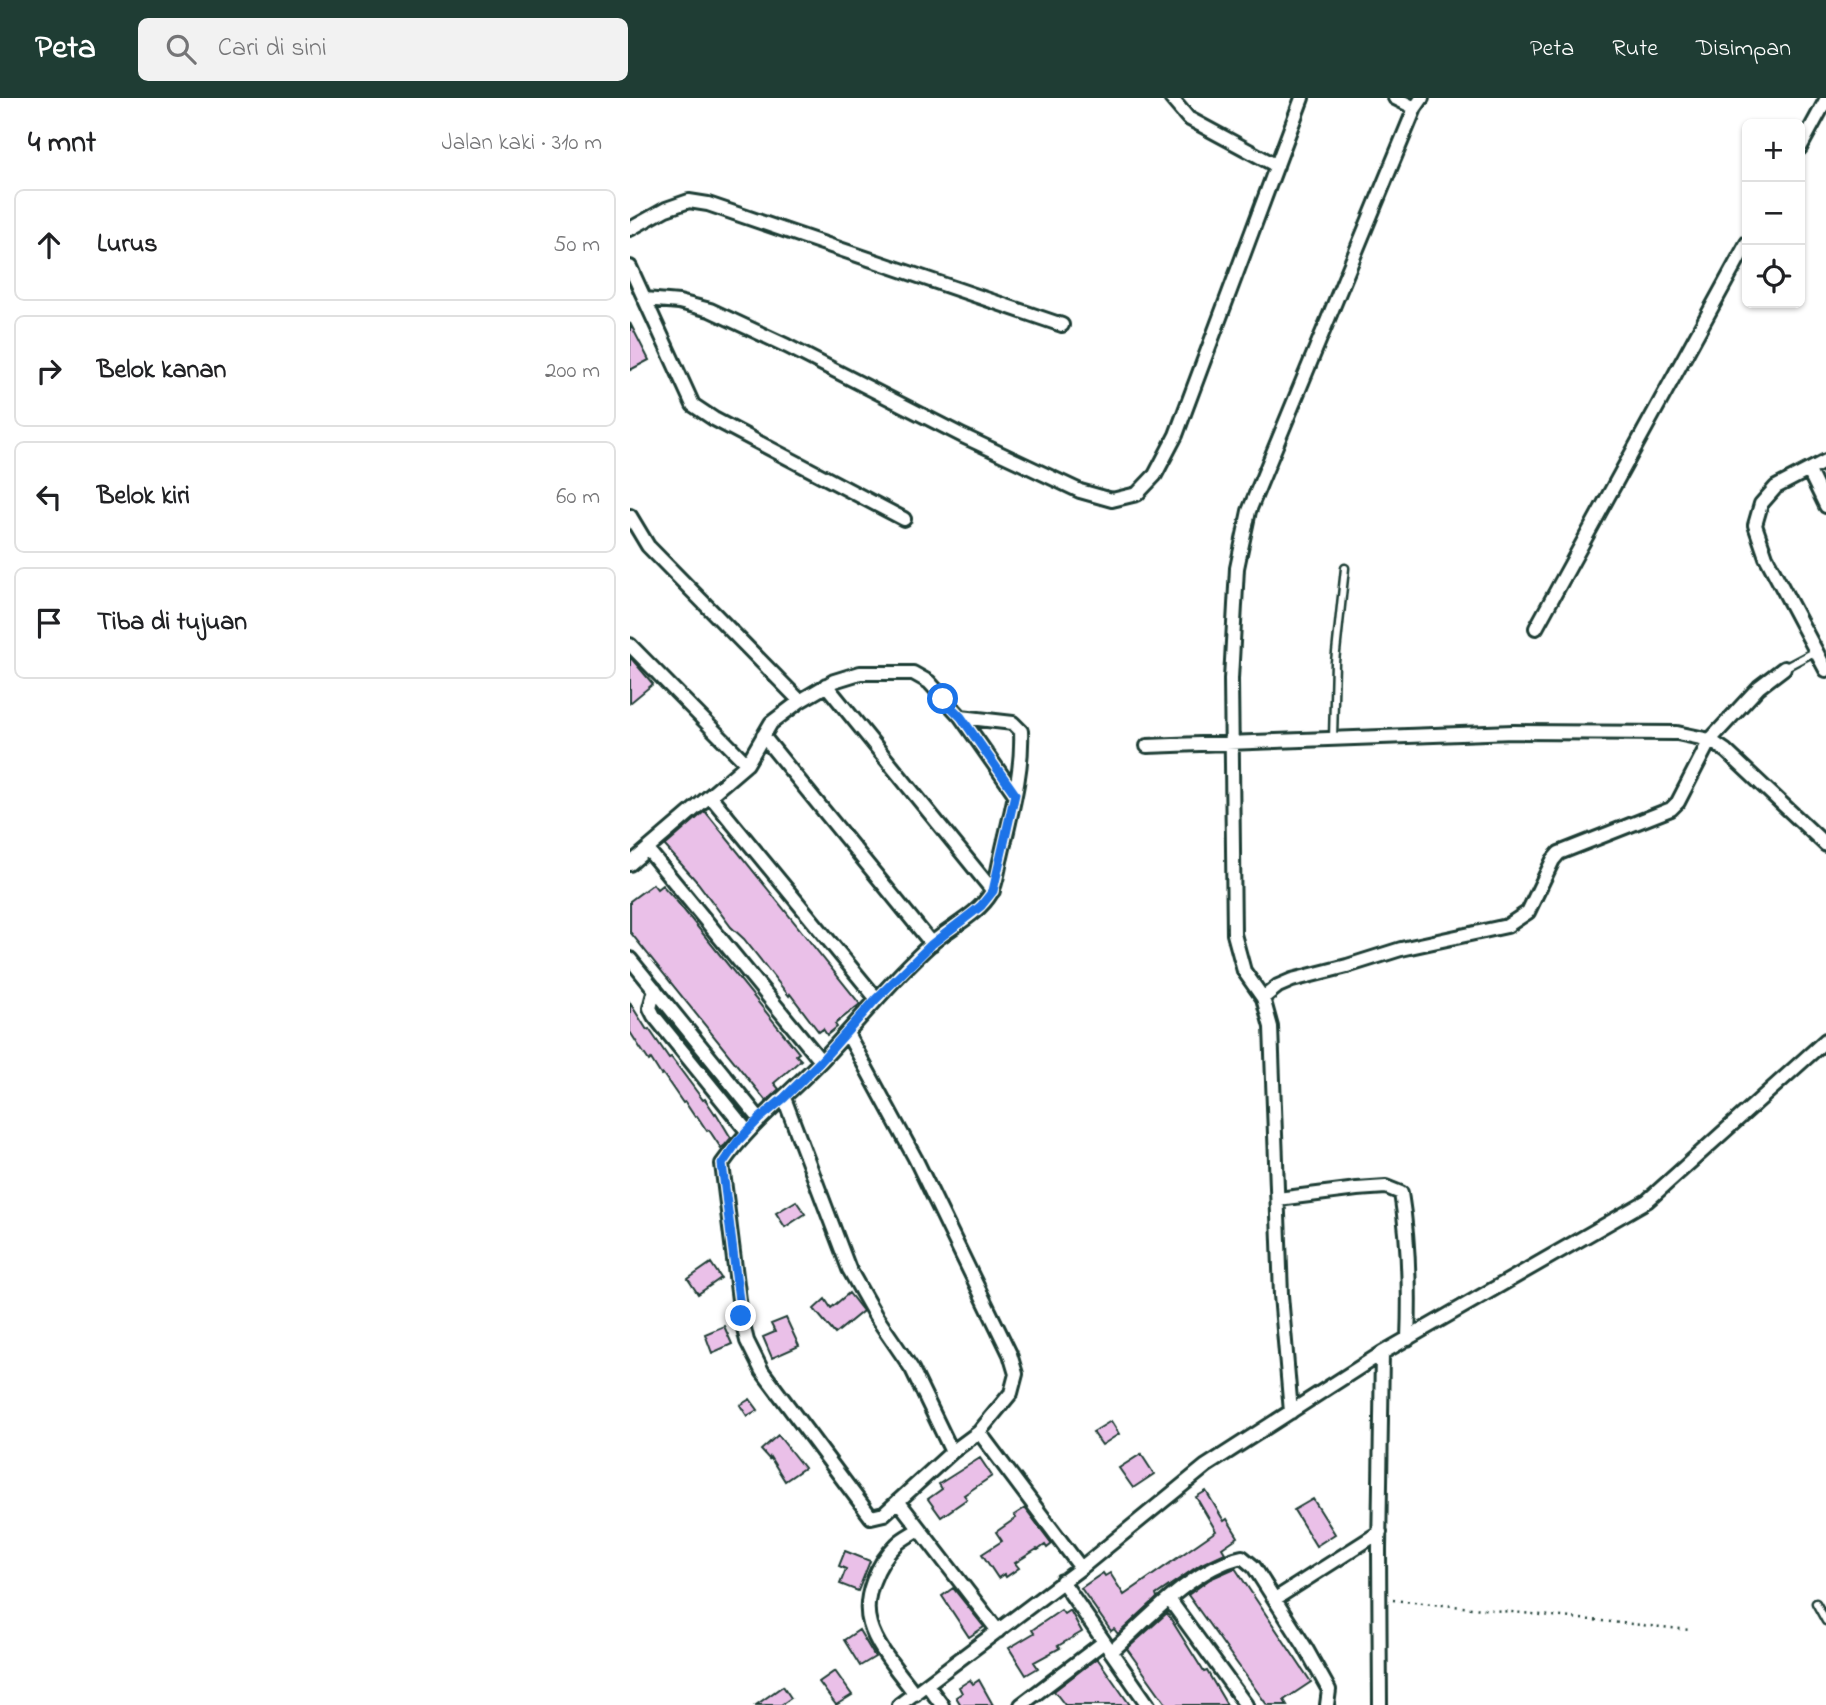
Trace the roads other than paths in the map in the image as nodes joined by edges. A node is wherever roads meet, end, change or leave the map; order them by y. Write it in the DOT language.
graph roads {
  1 [pos="1171,98"];
  2 [pos="1301,98"];
  3 [pos="1395,98"];
  4 [pos="1826,100"];
  5 [pos="1419,103"];
  6 [pos="1805,139"];
  7 [pos="1277,166"];
  8 [pos="630,229"];
  9 [pos="1746,245"];
  10 [pos="630,267"];
  11 [pos="645,299"];
  12 [pos="1062,325"];
  13 [pos="1826,461"];
  14 [pos="1809,471"];
  15 [pos="1826,506"];
  16 [pos="630,516"];
  17 [pos="904,519"];
  18 [pos="1345,568"];
  19 [pos="1536,628"];
  20 [pos="630,645"];
  21 [pos="1816,652"];
  22 [pos="1784,668"];
  23 [pos="1826,670"];
  24 [pos="826,685"];
  25 [pos="800,701"];
  26 [pos="961,717"];
  27 [pos="763,736"];
  28 [pos="1333,738"];
  29 [pos="1710,740"];
  30 [pos="1230,742"];
  31 [pos="1147,746"];
  32 [pos="747,764"];
  33 [pos="1015,794"];
  34 [pos="711,797"];
  35 [pos="1826,845"];
  36 [pos="648,850"];
  37 [pos="630,864"];
  38 [pos="993,891"];
  39 [pos="932,944"];
  40 [pos="630,958"];
  41 [pos="654,989"];
  42 [pos="1263,998"];
  43 [pos="876,999"];
  44 [pos="847,1033"];
  45 [pos="1826,1040"];
  46 [pos="821,1061"];
  47 [pos="784,1098"];
  48 [pos="760,1118"];
  49 [pos="747,1131"];
  50 [pos="1278,1199"];
  51 [pos="1408,1339"];
  52 [pos="1382,1353"];
  53 [pos="1291,1412"];
  54 [pos="979,1432"];
  55 [pos="952,1452"];
  56 [pos="898,1501"];
  57 [pos="919,1529"];
  58 [pos="1380,1532"];
  59 [pos="1081,1568"];
  60 [pos="1062,1581"];
  61 [pos="1170,1599"];
  62 [pos="1275,1599"];
  63 [pos="1815,1603"];
  64 [pos="1826,1621"];
  65 [pos="998,1631"];
  66 [pos="1108,1647"];
  67 [pos="927,1685"];
  68 [pos="1037,1693"];
  69 [pos="915,1694"];
  70 [pos="899,1705"];
  71 [pos="942,1705"];
  72 [pos="1021,1705"];
  73 [pos="1046,1705"];
  74 [pos="1148,1705"];
  75 [pos="1246,1705"];
  76 [pos="1327,1705"];
  77 [pos="1380,1705"];
  1 -- 7 [label="street"];
  2 -- 7 [label="street"];
  3 -- 5 [label="street"];
  4 -- 6 [label="street"];
  5 -- 30 [label="street"];
  7 -- 11 [label="street"];
  8 -- 12 [label="street"];
  9 -- 19 [label="street"];
  10 -- 11 [label="street"];
  11 -- 17 [label="street"];
  13 -- 14 [label="street"];
  14 -- 15 [label="street"];
  14 -- 21 [label="street"];
  16 -- 25 [label="street"];
  18 -- 28 [label="lane"];
  20 -- 32 [label="street"];
  21 -- 22 [label="lane"];
  21 -- 23 [label="street"];
  22 -- 29 [label="street"];
  24 -- 25 [label="street"];
  24 -- 26 [label="street"];
  24 -- 38 [label="street"];
  25 -- 27 [label="street"];
  26 -- 33 [label="street"];
  26 -- 33 [label="street"];
  27 -- 32 [label="street"];
  27 -- 39 [label="street"];
  28 -- 29 [label="street"];
  28 -- 30 [label="street"];
  29 -- 35 [label="street"];
  29 -- 42 [label="street"];
  30 -- 31 [label="street"];
  30 -- 42 [label="street"];
  32 -- 34 [label="street"];
  33 -- 38 [label="street"];
  34 -- 36 [label="street"];
  34 -- 43 [label="street"];
  36 -- 37 [label="street"];
  36 -- 46 [label="street"];
  38 -- 39 [label="street"];
  39 -- 43 [label="street"];
  40 -- 41 [label="street"];
  41 -- 48 [label="street"];
  41 -- 49 [label="street"];
  42 -- 50 [label="street"];
  43 -- 44 [label="street"];
  44 -- 46 [label="street"];
  44 -- 54 [label="street"];
  45 -- 51 [label="street"];
  46 -- 47 [label="street"];
  47 -- 48 [label="street"];
  47 -- 55 [label="street"];
  48 -- 49 [label="street"];
  49 -- 56 [label="street"];
  50 -- 51 [label="street"];
  50 -- 53 [label="street"];
  51 -- 52 [label="street"];
  52 -- 53 [label="street"];
  52 -- 58 [label="street"];
  53 -- 59 [label="street"];
  54 -- 55 [label="street"];
  54 -- 59 [label="street"];
  55 -- 56 [label="street"];
  56 -- 57 [label="street"];
  57 -- 65 [label="street"];
  57 -- 69 [label="street"];
  58 -- 62 [label="street"];
  58 -- 77 [label="street"];
  59 -- 60 [label="street"];
  60 -- 65 [label="street"];
  60 -- 66 [label="street"];
  61 -- 62 [label="street"];
  61 -- 66 [label="street"];
  61 -- 75 [label="street"];
  62 -- 76 [label="street"];
  63 -- 64 [label="lane"];
  65 -- 67 [label="street"];
  66 -- 68 [label="street"];
  66 -- 74 [label="street"];
  67 -- 69 [label="street"];
  67 -- 71 [label="street"];
  68 -- 72 [label="street"];
  68 -- 73 [label="street"];
  69 -- 70 [label="street"];
}
